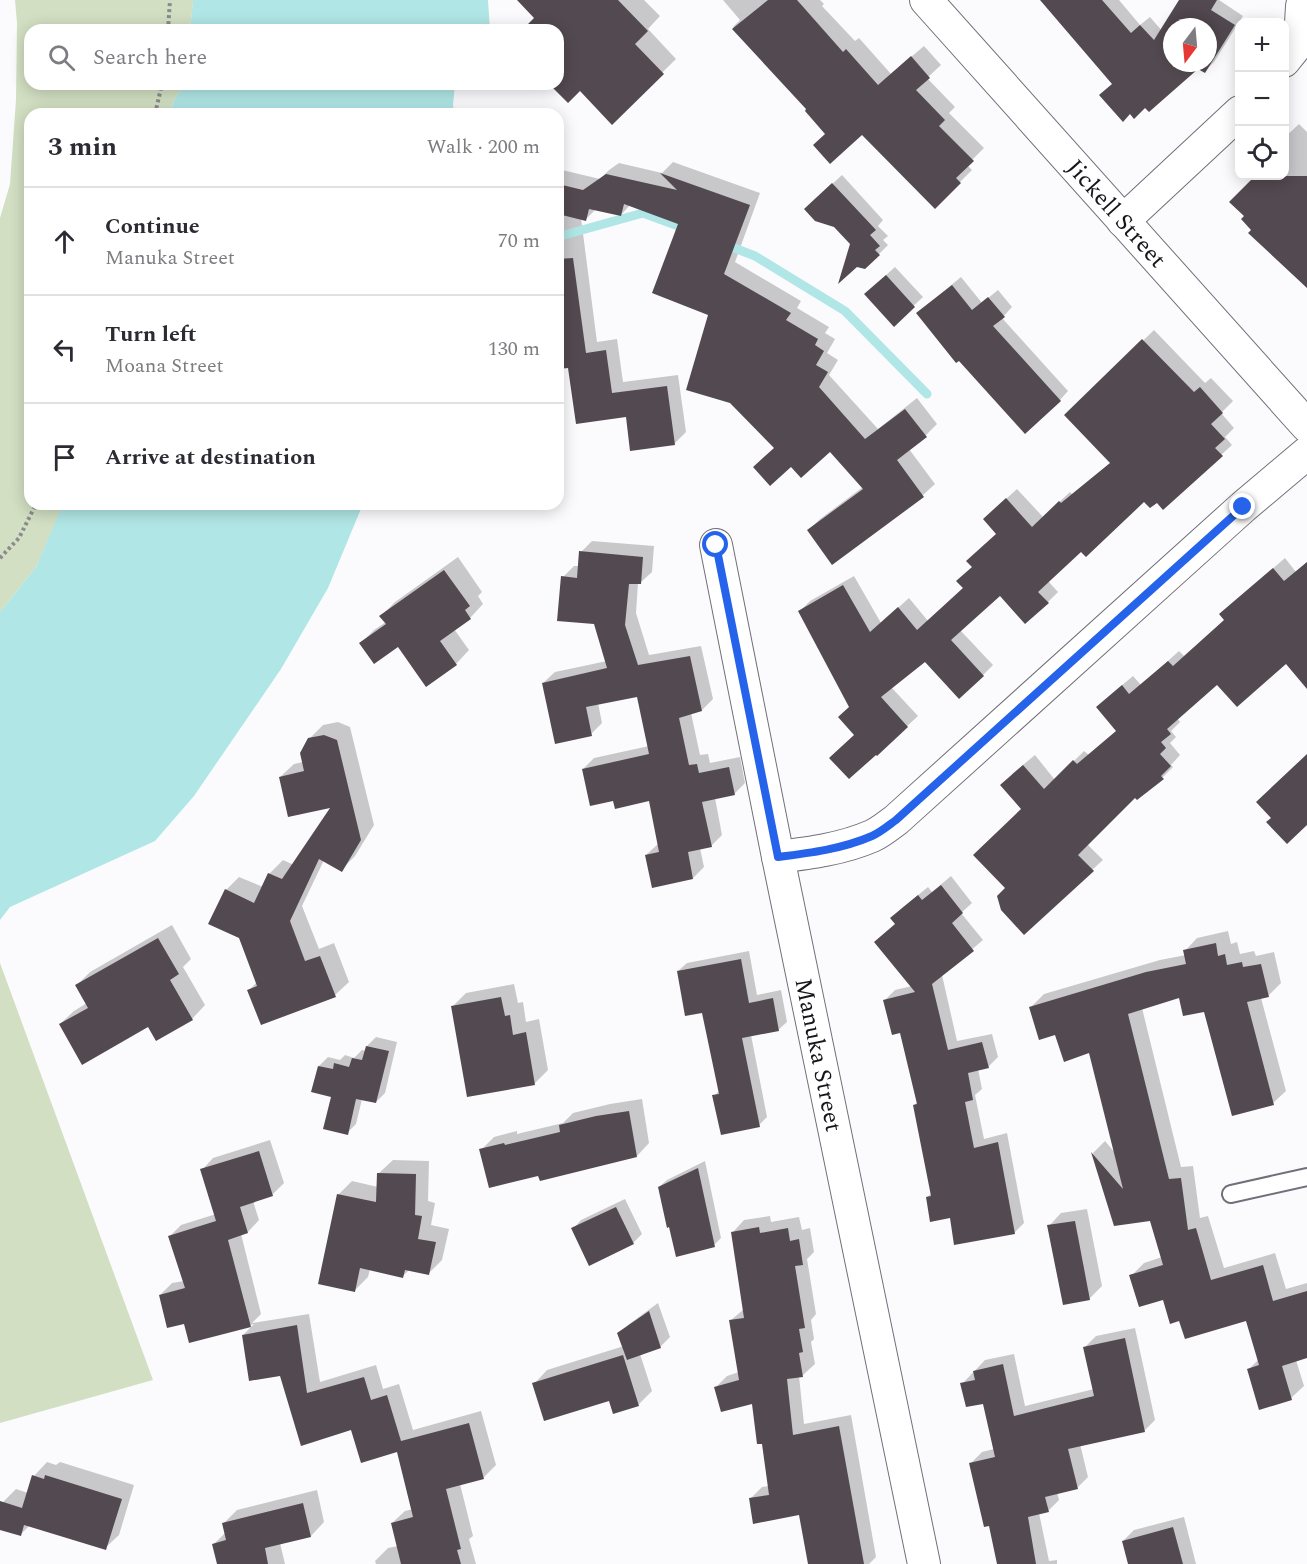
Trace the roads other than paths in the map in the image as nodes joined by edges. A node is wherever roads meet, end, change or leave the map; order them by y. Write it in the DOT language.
graph roads {
  1 [pos="926,0"];
  2 [pos="1302,6"];
  3 [pos="1289,55"];
  4 [pos="1235,116"];
  5 [pos="1123,221"];
  6 [pos="1307,426"];
  7 [pos="1307,453"];
  8 [pos="716,545"];
  9 [pos="778,857"];
  10 [pos="1307,1177"];
  11 [pos="1231,1194"];
  12 [pos="924,1564"];
  1 -- 5 [label="street, Jickell Street"];
  2 -- 3 [label="street"];
  4 -- 5 [label="street"];
  5 -- 6 [label="street, Jickell Street"];
  7 -- 9 [label="street"];
  8 -- 9 [label="street, Manuka Street"];
  9 -- 12 [label="street, Manuka Street"];
  10 -- 11 [label="lane"];
}
